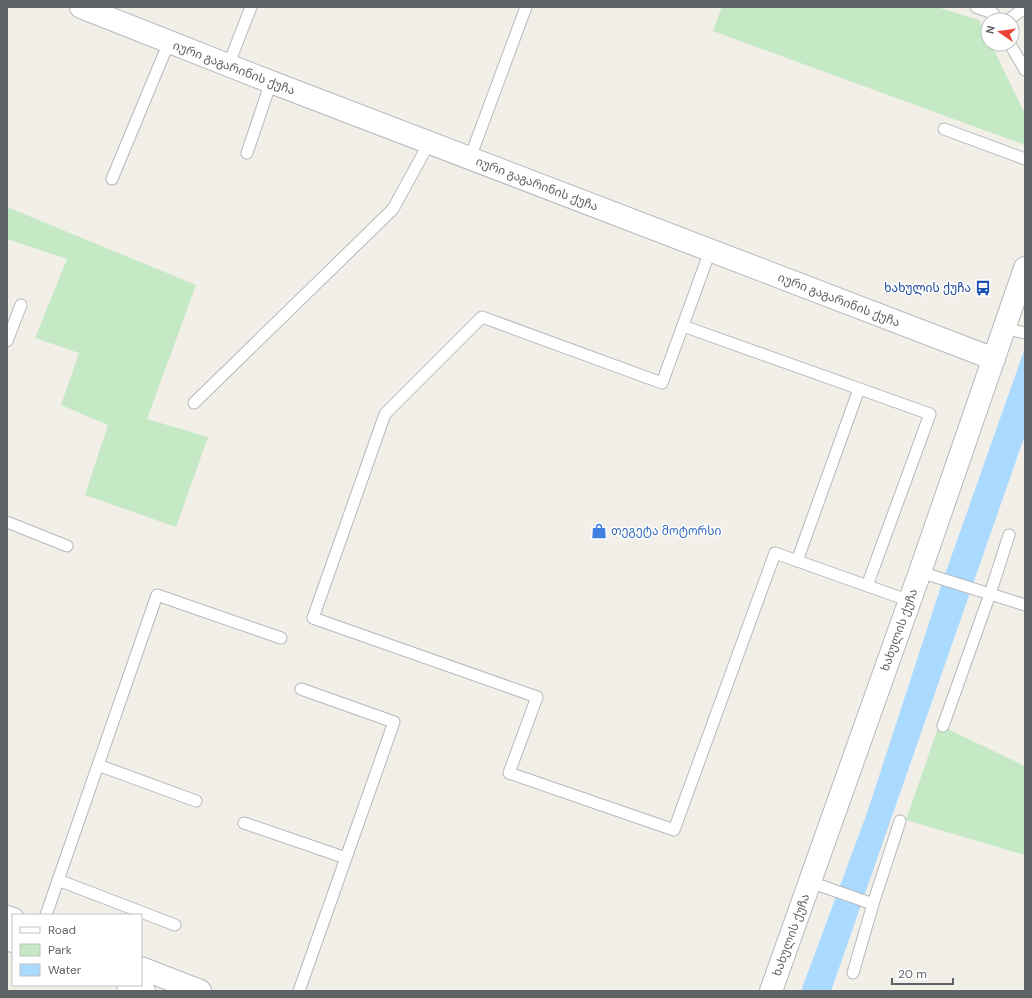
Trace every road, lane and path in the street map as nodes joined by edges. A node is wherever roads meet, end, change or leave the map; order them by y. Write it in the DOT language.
graph roads {
  1 [pos="81,7"];
  2 [pos="251,7"];
  3 [pos="526,7"];
  4 [pos="976,7"];
  5 [pos="990,12"];
  6 [pos="169,42"];
  7 [pos="1015,52"];
  8 [pos="228,66"];
  9 [pos="1025,70"];
  10 [pos="271,82"];
  11 [pos="944,129"];
  12 [pos="429,143"];
  13 [pos="247,153"];
  14 [pos="470,158"];
  15 [pos="1025,159"];
  16 [pos="112,179"];
  17 [pos="710,251"];
  18 [pos="1025,268"];
  19 [pos="21,305"];
  20 [pos="683,326"];
  21 [pos="1016,331"];
  22 [pos="7,342"];
  23 [pos="994,359"];
  24 [pos="859,389"];
  25 [pos="194,403"];
  26 [pos="7,522"];
  27 [pos="1009,535"];
  28 [pos="67,546"];
  29 [pos="797,561"];
  30 [pos="920,572"];
  31 [pos="867,586"];
  32 [pos="990,594"];
  33 [pos="910,601"];
  34 [pos="1025,605"];
  35 [pos="281,638"];
  36 [pos="301,689"];
  37 [pos="943,726"];
  38 [pos="98,765"];
  39 [pos="196,802"];
  40 [pos="900,822"];
  41 [pos="244,823"];
  42 [pos="346,858"];
  43 [pos="58,880"];
  44 [pos="810,882"];
  45 [pos="870,903"];
  46 [pos="46,914"];
  47 [pos="175,925"];
  48 [pos="142,968"];
  49 [pos="853,973"];
  50 [pos="131,986"];
  51 [pos="144,991"];
  52 [pos="200,991"];
  53 [pos="299,991"];
  54 [pos="773,991"];
  1 -- 6 [label="street, იური გაგარინის ქუჩა"];
  2 -- 8 [label="lane"];
  3 -- 14 [label="lane"];
  4 -- 5 [label="lane"];
  6 -- 8 [label="street, იური გაგარინის ქუჩა"];
  6 -- 16 [label="lane"];
  7 -- 9 [label="lane"];
  8 -- 10 [label="street, იური გაგარინის ქუჩა"];
  10 -- 12 [label="street, იური გაგარინის ქუჩა"];
  10 -- 13 [label="lane"];
  11 -- 15 [label="lane"];
  12 -- 14 [label="street, იური გაგარინის ქუჩა"];
  12 -- 25 [label="lane"];
  14 -- 17 [label="street, იური გაგარინის ქუჩა"];
  17 -- 20 [label="lane"];
  17 -- 23 [label="street, იური გაგარინის ქუჩა"];
  18 -- 21 [label="street, ხახულის ქუჩა"];
  19 -- 22 [label="lane"];
  20 -- 24 [label="lane"];
  20 -- 29 [label="lane"];
  21 -- 23 [label="street, ხახულის ქუჩა"];
  23 -- 30 [label="street, ხახულის ქუჩა"];
  24 -- 29 [label="lane"];
  24 -- 31 [label="lane"];
  26 -- 28 [label="lane"];
  27 -- 32 [label="lane"];
  29 -- 31 [label="lane"];
  30 -- 32 [label="lane"];
  30 -- 33 [label="street, ხახულის ქუჩა"];
  31 -- 33 [label="lane"];
  32 -- 34 [label="lane"];
  32 -- 37 [label="lane"];
  33 -- 44 [label="street, ხახულის ქუჩა"];
  35 -- 38 [label="lane"];
  36 -- 42 [label="lane"];
  38 -- 39 [label="lane"];
  38 -- 43 [label="lane"];
  40 -- 45 [label="lane"];
  41 -- 42 [label="lane"];
  42 -- 53 [label="lane"];
  43 -- 46 [label="lane"];
  43 -- 47 [label="lane"];
  44 -- 45 [label="lane"];
  44 -- 54 [label="street, ხახულის ქუჩა"];
  45 -- 49 [label="lane"];
  48 -- 52 [label="street"];
  50 -- 51 [label="street"];
}
